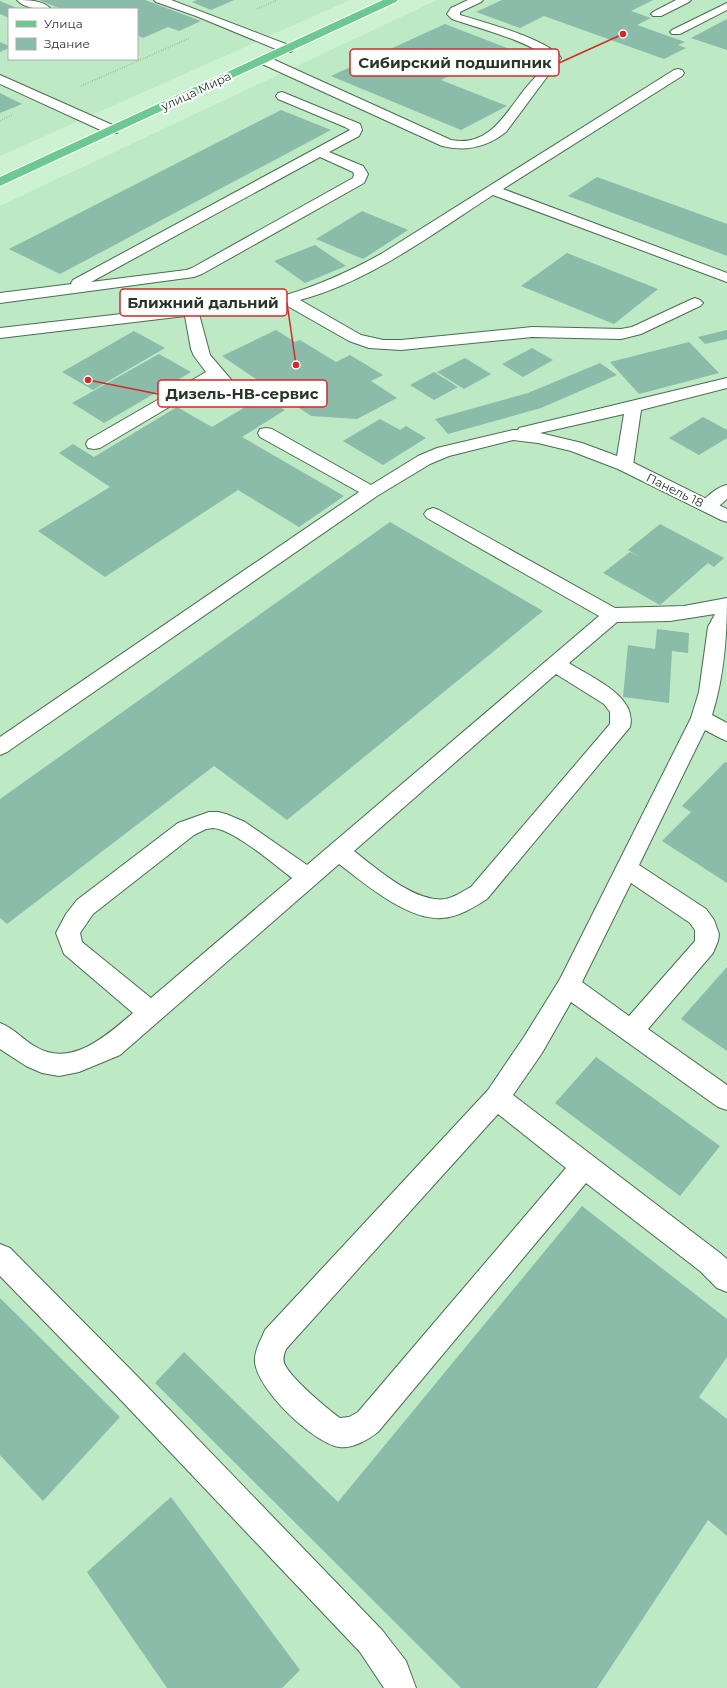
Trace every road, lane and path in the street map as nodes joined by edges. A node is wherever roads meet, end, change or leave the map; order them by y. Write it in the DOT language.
graph roads {
  1 [pos="23,0"];
  2 [pos="278,0"];
  3 [pos="392,0"];
  4 [pos="476,0"];
  5 [pos="685,0"];
  6 [pos="165,1"];
  7 [pos="727,6"];
  8 [pos="43,8"];
  9 [pos="657,14"];
  10 [pos="224,24"];
  11 [pos="676,32"];
  12 [pos="288,49"];
  13 [pos="264,60"];
  14 [pos="678,73"];
  15 [pos="0,79"];
  16 [pos="282,96"];
  17 [pos="48,100"];
  18 [pos="0,121"];
  19 [pos="112,130"];
  20 [pos="319,152"];
  21 [pos="0,182"];
  22 [pos="492,190"];
  23 [pos="727,278"];
  24 [pos="67,289"];
  25 [pos="0,298"];
  26 [pos="288,299"];
  27 [pos="694,303"];
  28 [pos="191,310"];
  29 [pos="0,334"];
  30 [pos="215,373"];
  31 [pos="727,383"];
  32 [pos="240,400"];
  33 [pos="633,407"];
  34 [pos="266,433"];
  35 [pos="513,435"];
  36 [pos="94,444"];
  37 [pos="624,465"];
  38 [pos="727,490"];
  39 [pos="371,492"];
  40 [pos="708,506"];
  41 [pos="433,514"];
  42 [pos="727,516"];
  43 [pos="727,604"];
  44 [pos="727,608"];
  45 [pos="612,615"];
  46 [pos="555,664"];
  47 [pos="719,677"];
  48 [pos="701,718"];
  49 [pos="727,733"];
  50 [pos="0,747"];
  51 [pos="338,851"];
  52 [pos="626,868"];
  53 [pos="308,877"];
  54 [pos="568,986"];
  55 [pos="151,1013"];
  56 [pos="631,1030"];
  57 [pos="0,1034"];
  58 [pos="497,1098"];
  59 [pos="727,1099"];
  60 [pos="584,1166"];
  61 [pos="0,1257"];
  62 [pos="727,1278"];
  63 [pos="400,1688"];
  1 -- 8 [label="street"];
  2 -- 10 [label="path"];
  3 -- 12 [label="main road, улица Мира"];
  4 -- 13 [label="street"];
  5 -- 9 [label="street"];
  6 -- 10 [label="street"];
  7 -- 11 [label="street"];
  10 -- 12 [label="street"];
  10 -- 17 [label="path"];
  12 -- 13 [label="main road, улица Мира"];
  13 -- 19 [label="main road, улица Мира"];
  14 -- 22 [label="street"];
  15 -- 17 [label="street"];
  16 -- 20 [label="street"];
  17 -- 18 [label="path"];
  17 -- 19 [label="street"];
  19 -- 21 [label="main road, улица Мира"];
  20 -- 24 [label="street"];
  20 -- 24 [label="street"];
  22 -- 23 [label="street"];
  22 -- 26 [label="street"];
  24 -- 25 [label="street"];
  26 -- 27 [label="street"];
  26 -- 28 [label="street"];
  28 -- 29 [label="street"];
  28 -- 30 [label="street"];
  30 -- 32 [label="street"];
  30 -- 36 [label="street"];
  31 -- 33 [label="street"];
  33 -- 35 [label="street"];
  33 -- 37 [label="street"];
  34 -- 39 [label="street"];
  35 -- 37 [label="street, Панель 18"];
  35 -- 39 [label="street"];
  37 -- 40 [label="street, Панель 18"];
  38 -- 40 [label="street"];
  39 -- 50 [label="street"];
  40 -- 42 [label="street, Панель 18"];
  41 -- 45 [label="street"];
  43 -- 45 [label="street"];
  44 -- 47 [label="street"];
  45 -- 46 [label="street"];
  46 -- 51 [label="street"];
  46 -- 51 [label="street"];
  47 -- 48 [label="street"];
  48 -- 49 [label="street"];
  48 -- 52 [label="street"];
  51 -- 53 [label="street"];
  52 -- 54 [label="street"];
  52 -- 56 [label="street"];
  53 -- 55 [label="street"];
  53 -- 55 [label="street"];
  54 -- 56 [label="street"];
  54 -- 58 [label="street"];
  55 -- 57 [label="street"];
  56 -- 59 [label="street"];
  58 -- 60 [label="street"];
  58 -- 60 [label="street"];
  60 -- 62 [label="street"];
  61 -- 63 [label="street"];
}
